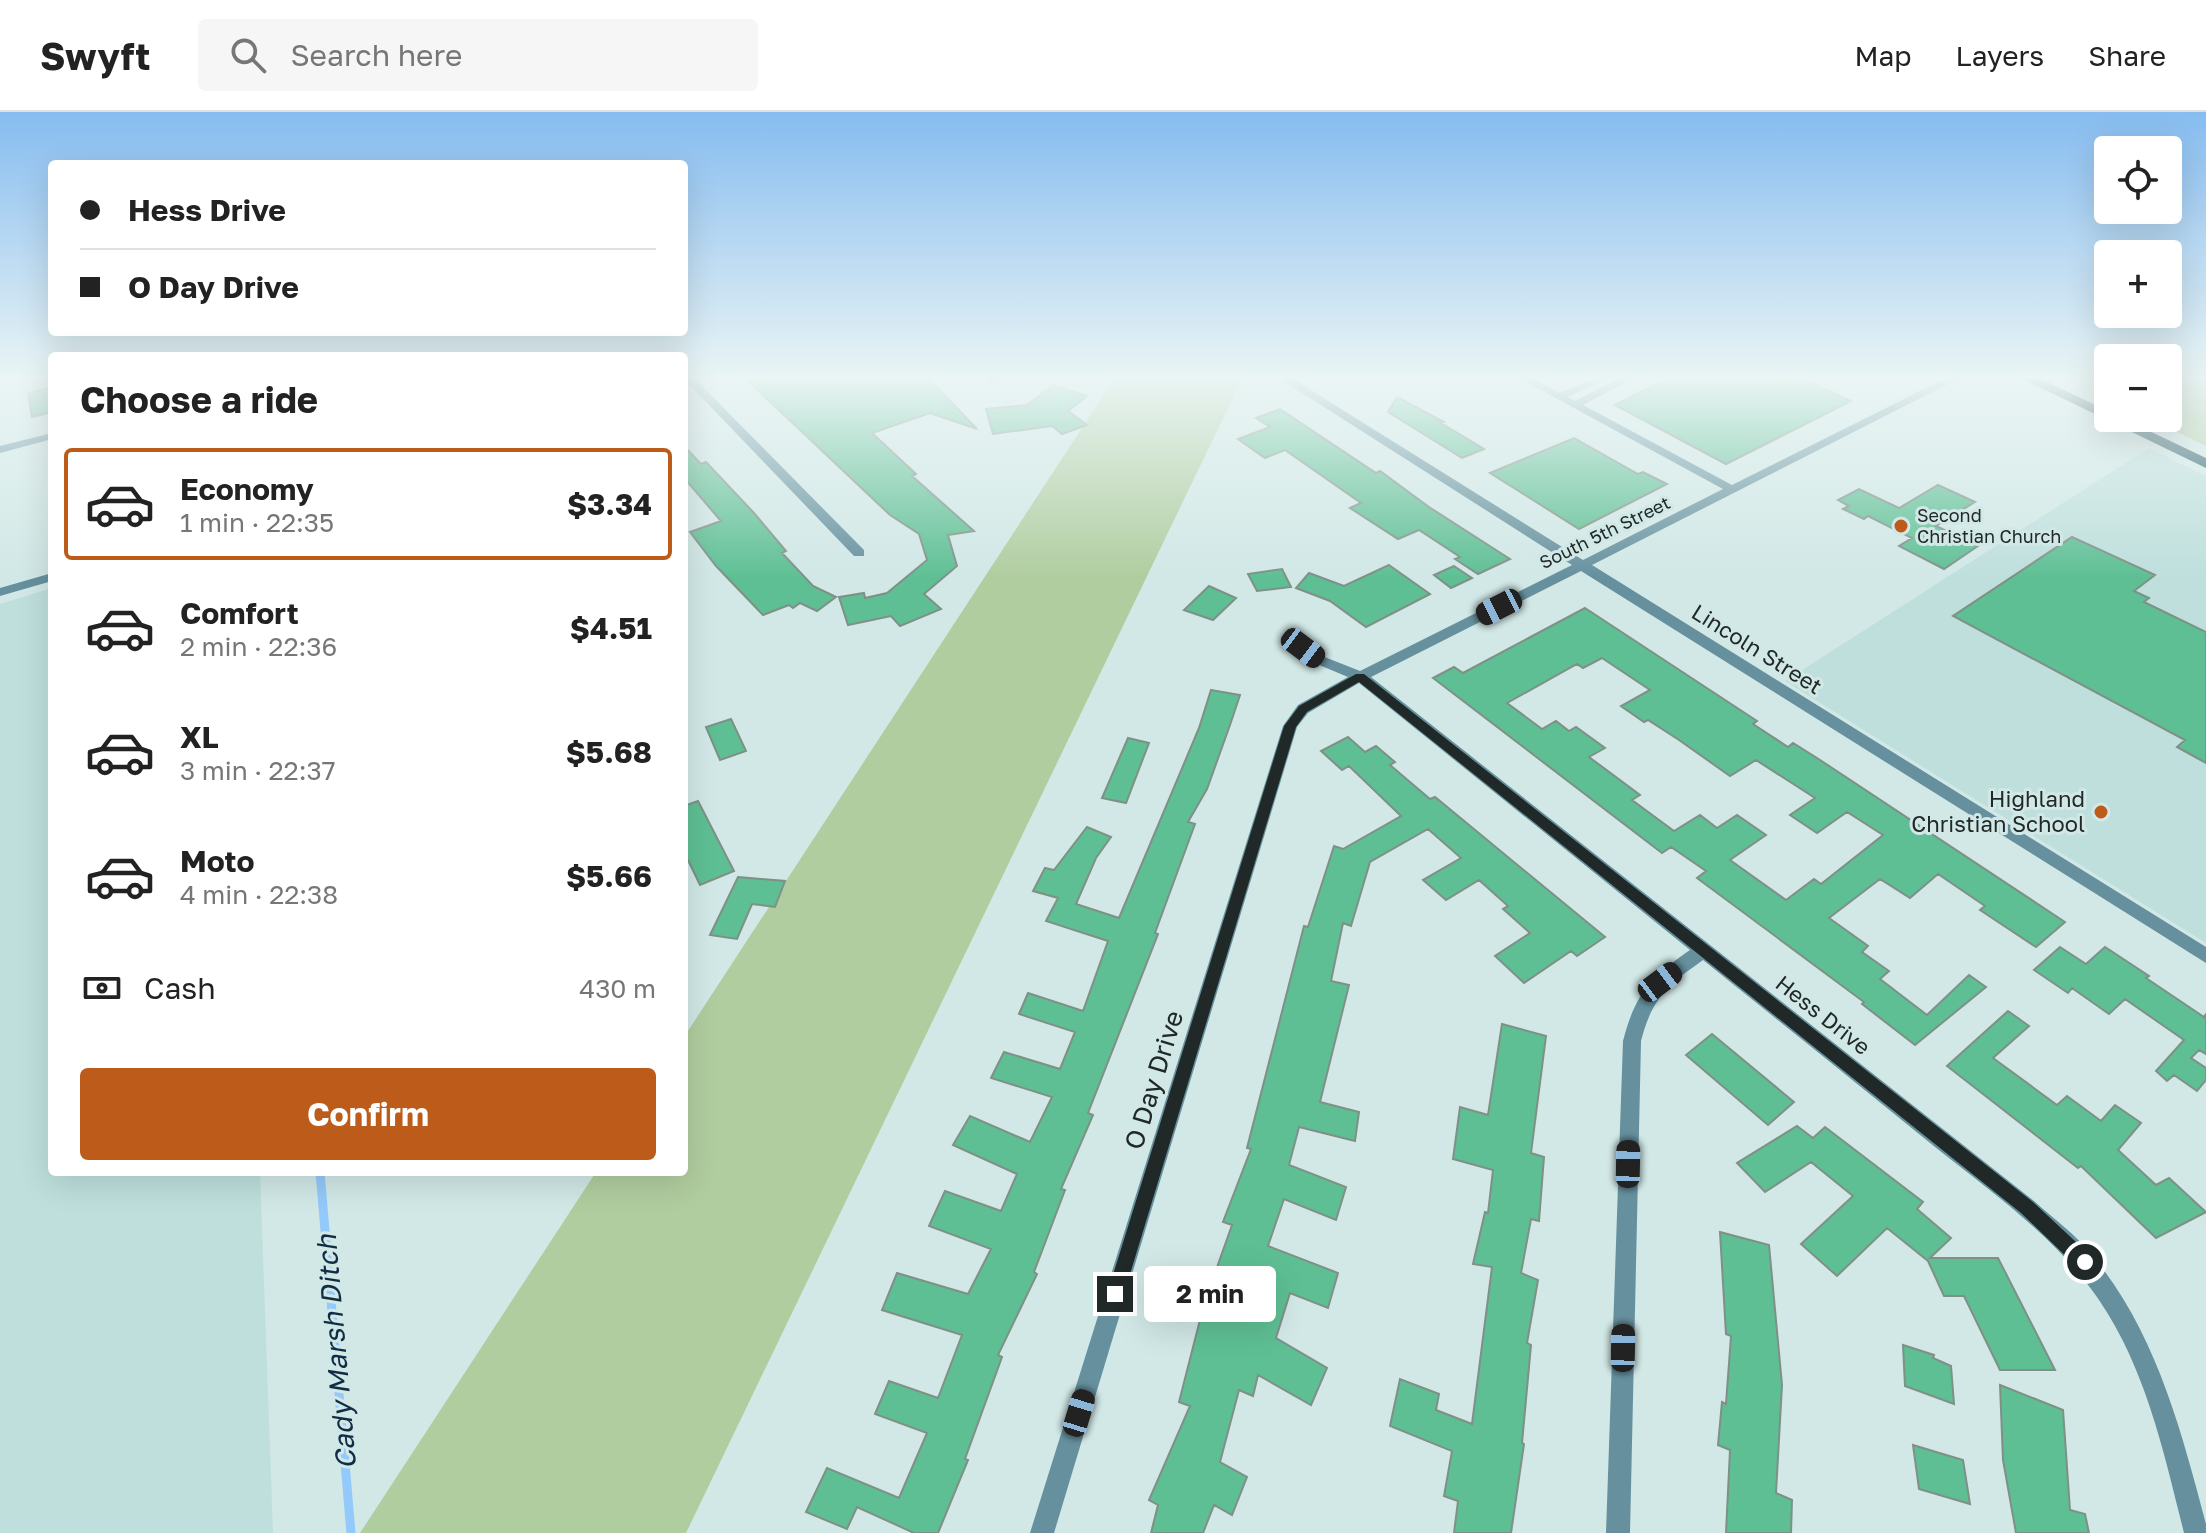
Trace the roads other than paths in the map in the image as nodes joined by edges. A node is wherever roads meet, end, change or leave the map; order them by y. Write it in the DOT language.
graph roads {
  1 [pos="753,445"];
  2 [pos="1391,445"];
  3 [pos="1650,445"];
  4 [pos="1822,445"];
  5 [pos="2168,445"];
  6 [pos="2206,464"];
  7 [pos="1733,490"];
  8 [pos="859,553"];
  9 [pos="1582,565"];
  10 [pos="48,578"];
  11 [pos="0,592"];
  12 [pos="1288,637"];
  13 [pos="1360,676"];
  14 [pos="1703,950"];
  15 [pos="2206,956"];
  16 [pos="1042,1533"];
  17 [pos="1618,1533"];
  18 [pos="2196,1533"];
  1 -- 8 [label="street"];
  2 -- 9 [label="street, Lincoln Street"];
  3 -- 7 [label="street"];
  4 -- 7 [label="street, South 5th Street"];
  5 -- 6 [label="main road"];
  7 -- 9 [label="street, South 5th Street"];
  9 -- 13 [label="street, South 5th Street"];
  9 -- 15 [label="street, Lincoln Street"];
  10 -- 11 [label="street"];
  12 -- 13 [label="street, Hess Drive"];
  13 -- 14 [label="street, Hess Drive"];
  13 -- 16 [label="street, O Day Drive"];
  14 -- 17 [label="street"];
  14 -- 18 [label="street, Hess Drive"];
}
